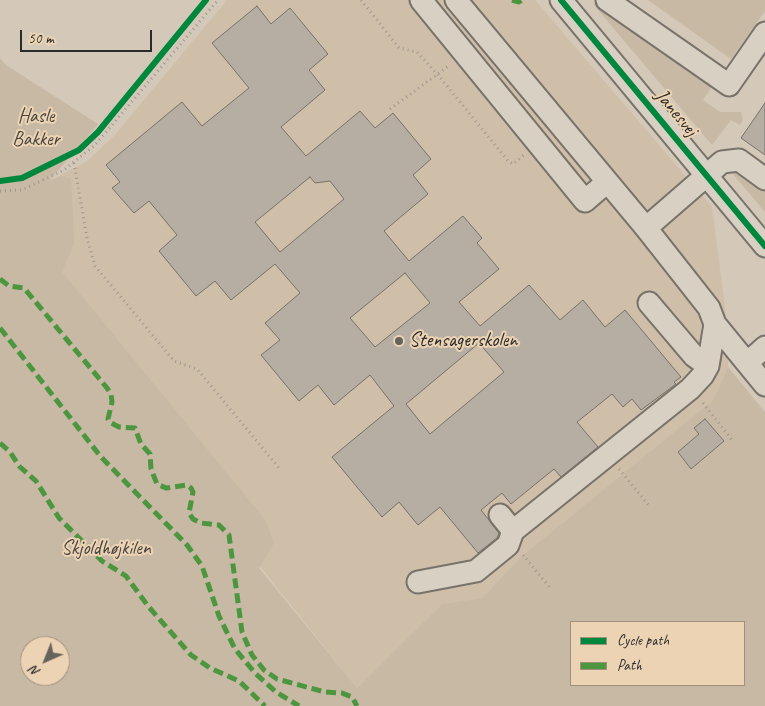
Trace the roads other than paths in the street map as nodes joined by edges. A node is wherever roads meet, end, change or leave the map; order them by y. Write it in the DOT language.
graph roads {
  1 [pos="421,0"];
  2 [pos="456,0"];
  3 [pos="606,0"];
  4 [pos="567,2"];
  5 [pos="765,33"];
  6 [pos="707,176"];
  7 [pos="765,179"];
  8 [pos="607,182"];
  9 [pos="646,228"];
  10 [pos="765,246"];
  11 [pos="649,304"];
  12 [pos="715,324"];
  13 [pos="765,347"];
  14 [pos="747,363"];
  15 [pos="708,366"];
  16 [pos="765,385"];
  17 [pos="500,515"];
  18 [pos="513,531"];
  19 [pos="418,582"];
  1 -- 8 [label="street"];
  2 -- 8 [label="street"];
  3 -- 5 [label="street"];
  4 -- 6 [label="street, Janesvej"];
  6 -- 7 [label="street"];
  6 -- 9 [label="street"];
  6 -- 10 [label="street, Janesvej"];
  8 -- 9 [label="street"];
  9 -- 12 [label="street"];
  11 -- 15 [label="street"];
  12 -- 14 [label="street"];
  12 -- 15 [label="street"];
  13 -- 14 [label="street"];
  14 -- 16 [label="street"];
  15 -- 18 [label="street"];
  17 -- 18 [label="street"];
  18 -- 19 [label="street"];
}
